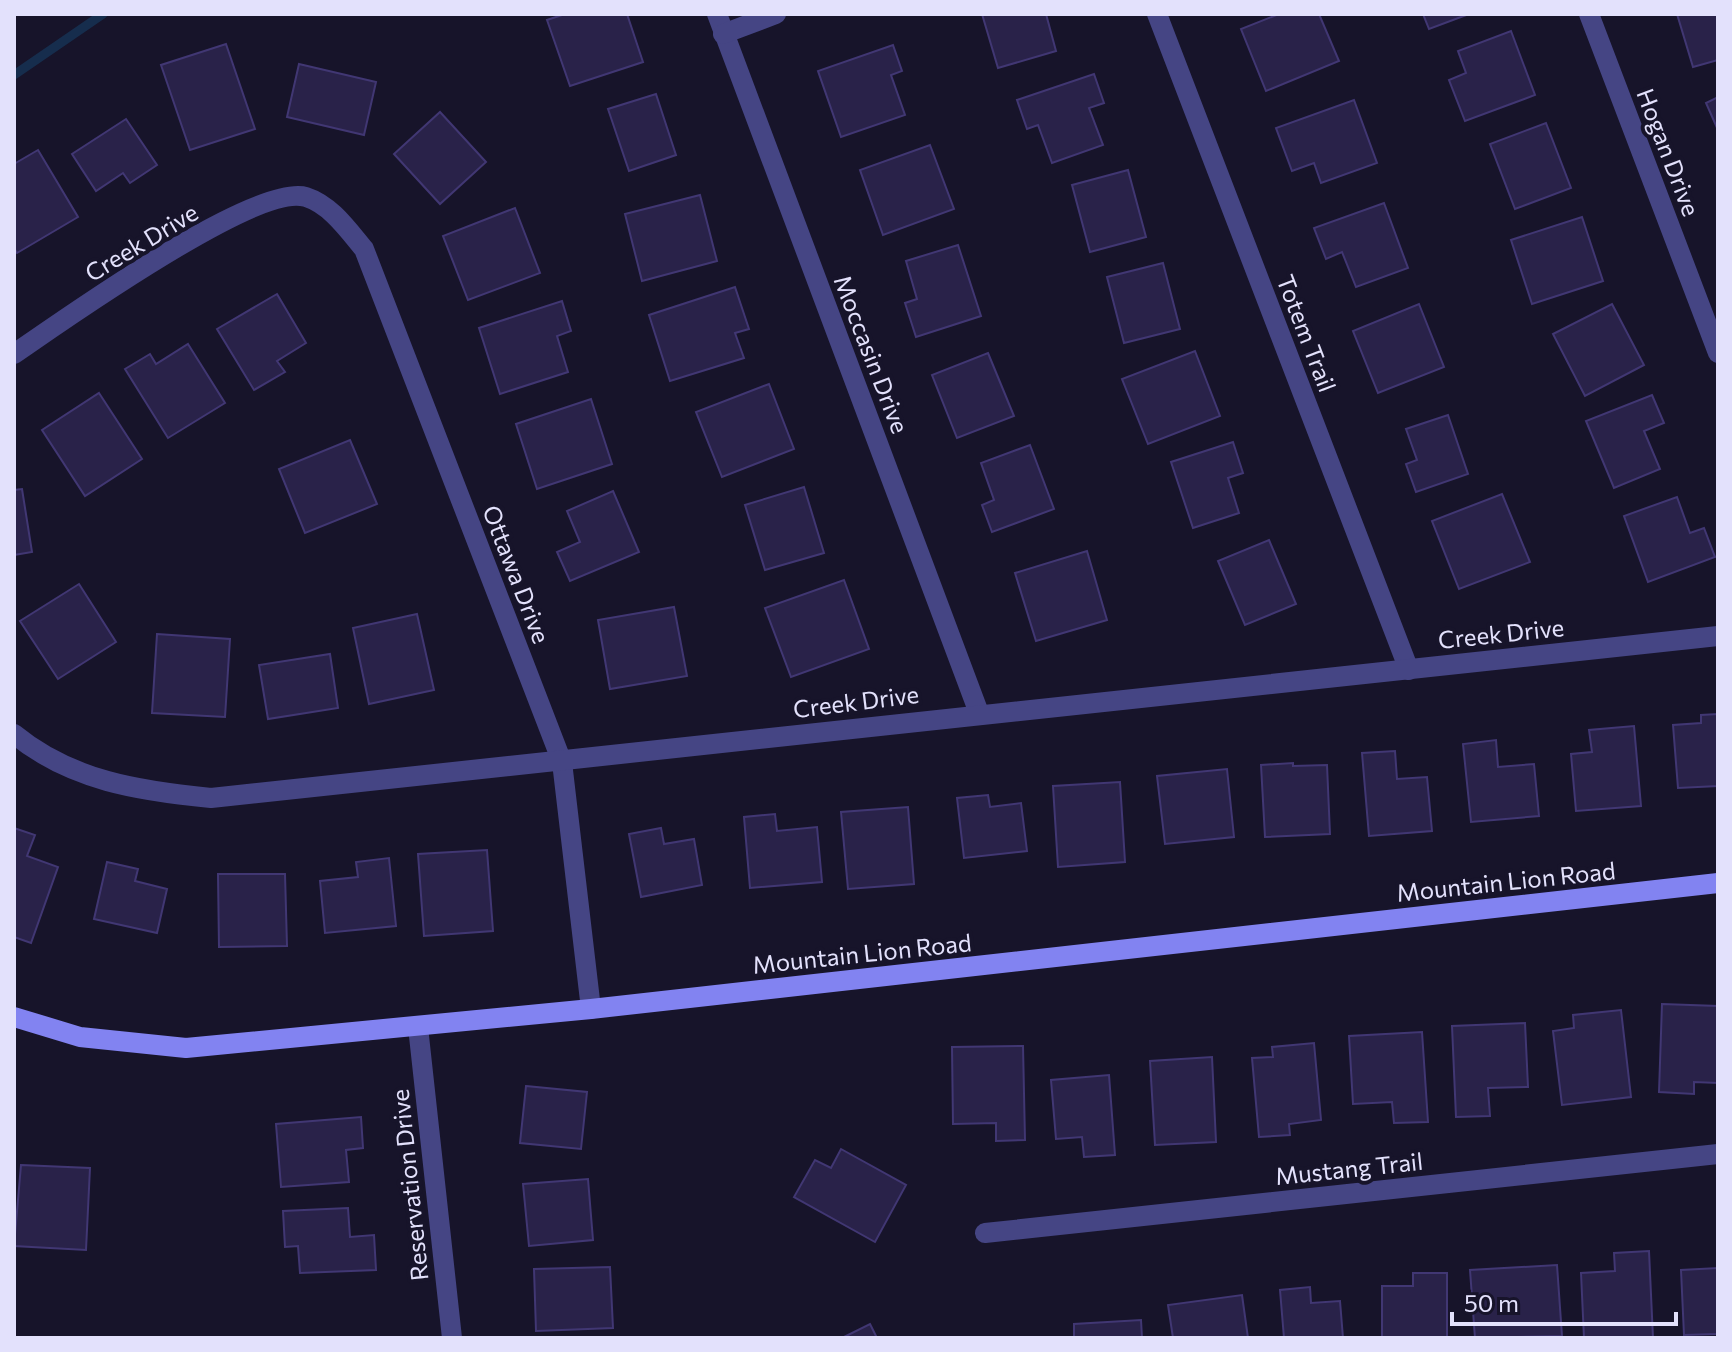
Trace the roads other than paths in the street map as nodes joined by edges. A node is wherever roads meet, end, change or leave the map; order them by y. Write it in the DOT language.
graph roads {
  1 [pos="717,14"];
  2 [pos="776,14"];
  3 [pos="1157,14"];
  4 [pos="1589,14"];
  5 [pos="723,34"];
  6 [pos="304,196"];
  7 [pos="1718,353"];
  8 [pos="14,354"];
  9 [pos="1718,636"];
  10 [pos="1409,670"];
  11 [pos="979,713"];
  12 [pos="14,734"];
  13 [pos="562,762"];
  14 [pos="1718,883"];
  15 [pos="591,1009"];
  16 [pos="14,1017"];
  17 [pos="418,1027"];
  18 [pos="1718,1154"];
  19 [pos="985,1233"];
  20 [pos="452,1338"];
  1 -- 5 [label="street, Moccasin Drive"];
  2 -- 5 [label="street"];
  3 -- 10 [label="street, Totem Trail"];
  4 -- 7 [label="street, Hogan Drive"];
  5 -- 11 [label="street, Moccasin Drive"];
  6 -- 8 [label="street, Creek Drive"];
  6 -- 13 [label="street, Ottawa Drive"];
  9 -- 10 [label="street, Creek Drive"];
  10 -- 11 [label="street, Creek Drive"];
  11 -- 13 [label="street, Creek Drive"];
  12 -- 13 [label="street, Creek Drive"];
  13 -- 15 [label="street, Ottawa Drive"];
  14 -- 15 [label="street, Mountain Lion Road"];
  15 -- 17 [label="street, Mountain Lion Road"];
  16 -- 17 [label="street, Mountain Lion Road"];
  17 -- 20 [label="street, Reservation Drive"];
  18 -- 19 [label="street, Mustang Trail"];
}
